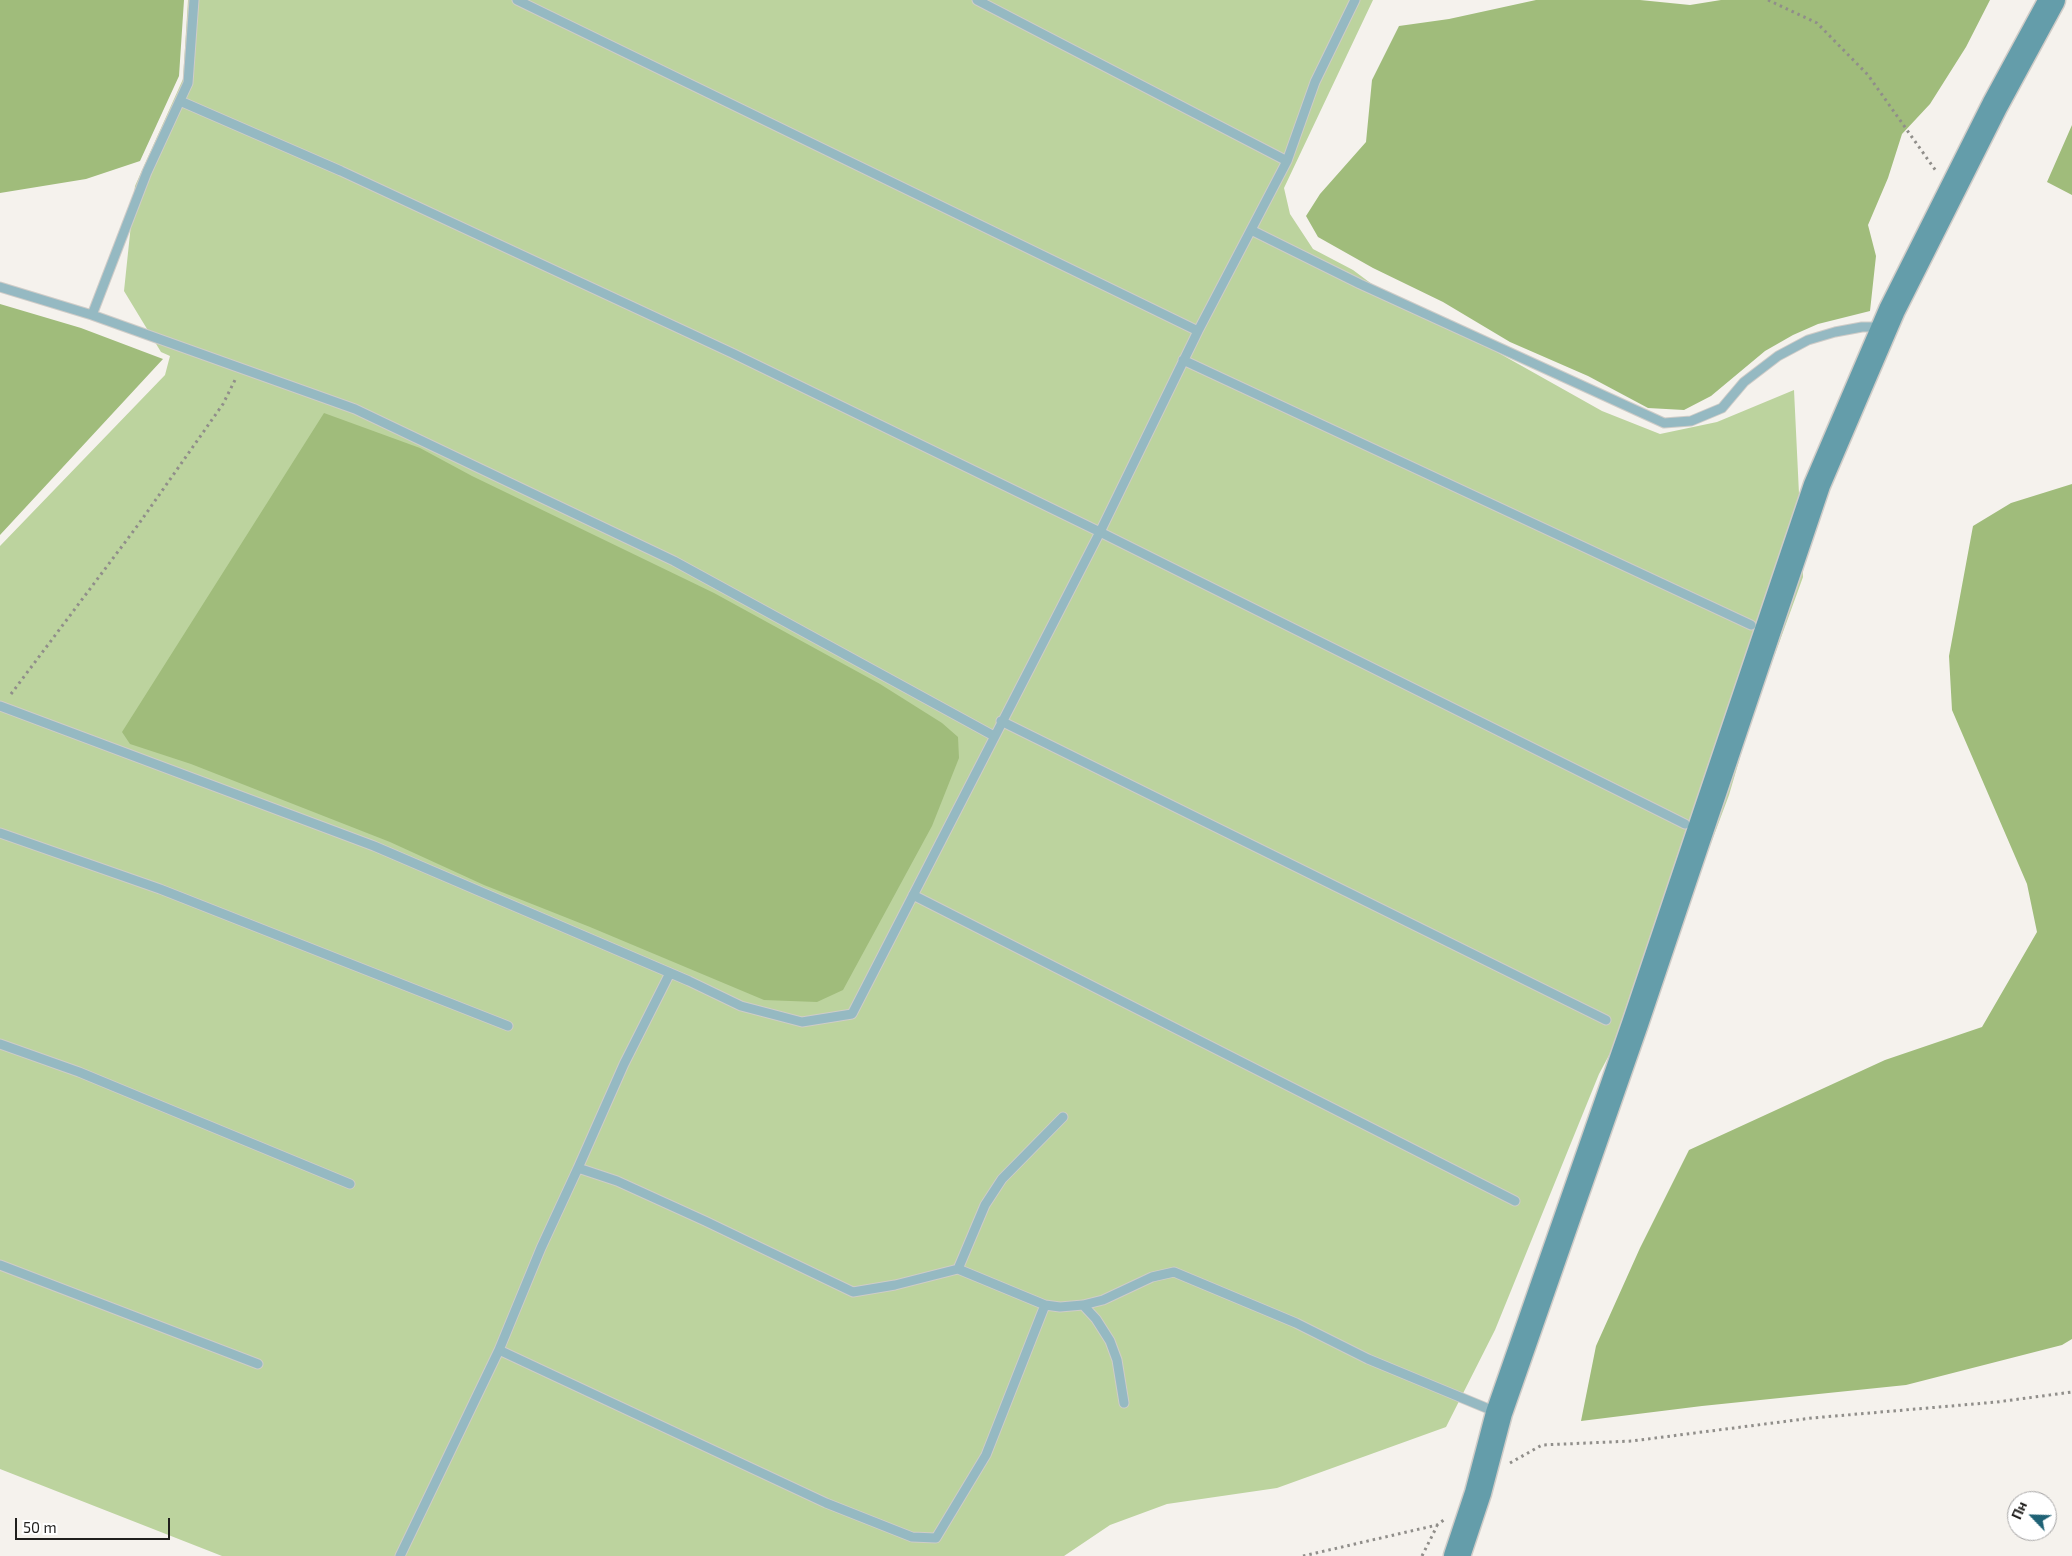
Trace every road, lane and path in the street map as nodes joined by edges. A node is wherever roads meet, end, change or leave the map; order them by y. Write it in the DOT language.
graph roads {
  1 [pos="194,0"];
  2 [pos="517,0"];
  3 [pos="977,0"];
  4 [pos="1356,0"];
  5 [pos="1768,0"];
  6 [pos="2052,0"];
  7 [pos="180,101"];
  8 [pos="1287,161"];
  9 [pos="1951,194"];
  10 [pos="1251,230"];
  11 [pos="0,287"];
  12 [pos="92,315"];
  13 [pos="1885,327"];
  14 [pos="1198,331"];
  15 [pos="1183,360"];
  16 [pos="240,368"];
  17 [pos="1100,532"];
  18 [pos="1751,625"];
  19 [pos="1,706"];
  20 [pos="1001,721"];
  21 [pos="994,736"];
  22 [pos="1686,824"];
  23 [pos="0,833"];
  24 [pos="913,895"];
  25 [pos="670,973"];
  26 [pos="1606,1020"];
  27 [pos="508,1026"];
  28 [pos="0,1044"];
  29 [pos="1063,1117"];
  30 [pos="578,1168"];
  31 [pos="350,1184"];
  32 [pos="1515,1201"];
  33 [pos="0,1265"];
  34 [pos="958,1269"];
  35 [pos="1045,1305"];
  36 [pos="1083,1306"];
  37 [pos="499,1350"];
  38 [pos="258,1364"];
  39 [pos="2072,1392"];
  40 [pos="1124,1403"];
  41 [pos="1499,1413"];
  42 [pos="1508,1464"];
  43 [pos="1451,1514"];
  44 [pos="1437,1525"];
  45 [pos="400,1556"];
  46 [pos="1303,1556"];
  47 [pos="1422,1556"];
  48 [pos="1457,1556"];
  1 -- 7 [label="lane"];
  2 -- 14 [label="lane"];
  3 -- 8 [label="lane"];
  4 -- 8 [label="lane"];
  5 -- 9 [label="path"];
  6 -- 9 [label="street"];
  7 -- 12 [label="lane"];
  7 -- 17 [label="lane"];
  8 -- 10 [label="lane"];
  9 -- 13 [label="street"];
  10 -- 13 [label="lane"];
  10 -- 14 [label="lane"];
  11 -- 12 [label="lane"];
  12 -- 16 [label="lane"];
  13 -- 41 [label="street"];
  14 -- 15 [label="lane"];
  15 -- 17 [label="lane"];
  15 -- 18 [label="lane"];
  16 -- 19 [label="path"];
  16 -- 21 [label="lane"];
  17 -- 20 [label="lane"];
  17 -- 22 [label="lane"];
  19 -- 25 [label="lane"];
  20 -- 21 [label="lane"];
  20 -- 26 [label="lane"];
  21 -- 24 [label="lane"];
  23 -- 27 [label="lane"];
  24 -- 25 [label="lane"];
  24 -- 32 [label="lane"];
  25 -- 30 [label="lane"];
  28 -- 31 [label="lane"];
  29 -- 34 [label="lane"];
  30 -- 34 [label="lane"];
  30 -- 37 [label="lane"];
  33 -- 38 [label="lane"];
  34 -- 35 [label="lane"];
  35 -- 36 [label="lane"];
  35 -- 37 [label="lane"];
  36 -- 40 [label="lane"];
  36 -- 41 [label="lane"];
  37 -- 45 [label="lane"];
  39 -- 42 [label="path"];
  41 -- 48 [label="street"];
  43 -- 44 [label="path"];
  44 -- 46 [label="path"];
  44 -- 47 [label="path"];
}
